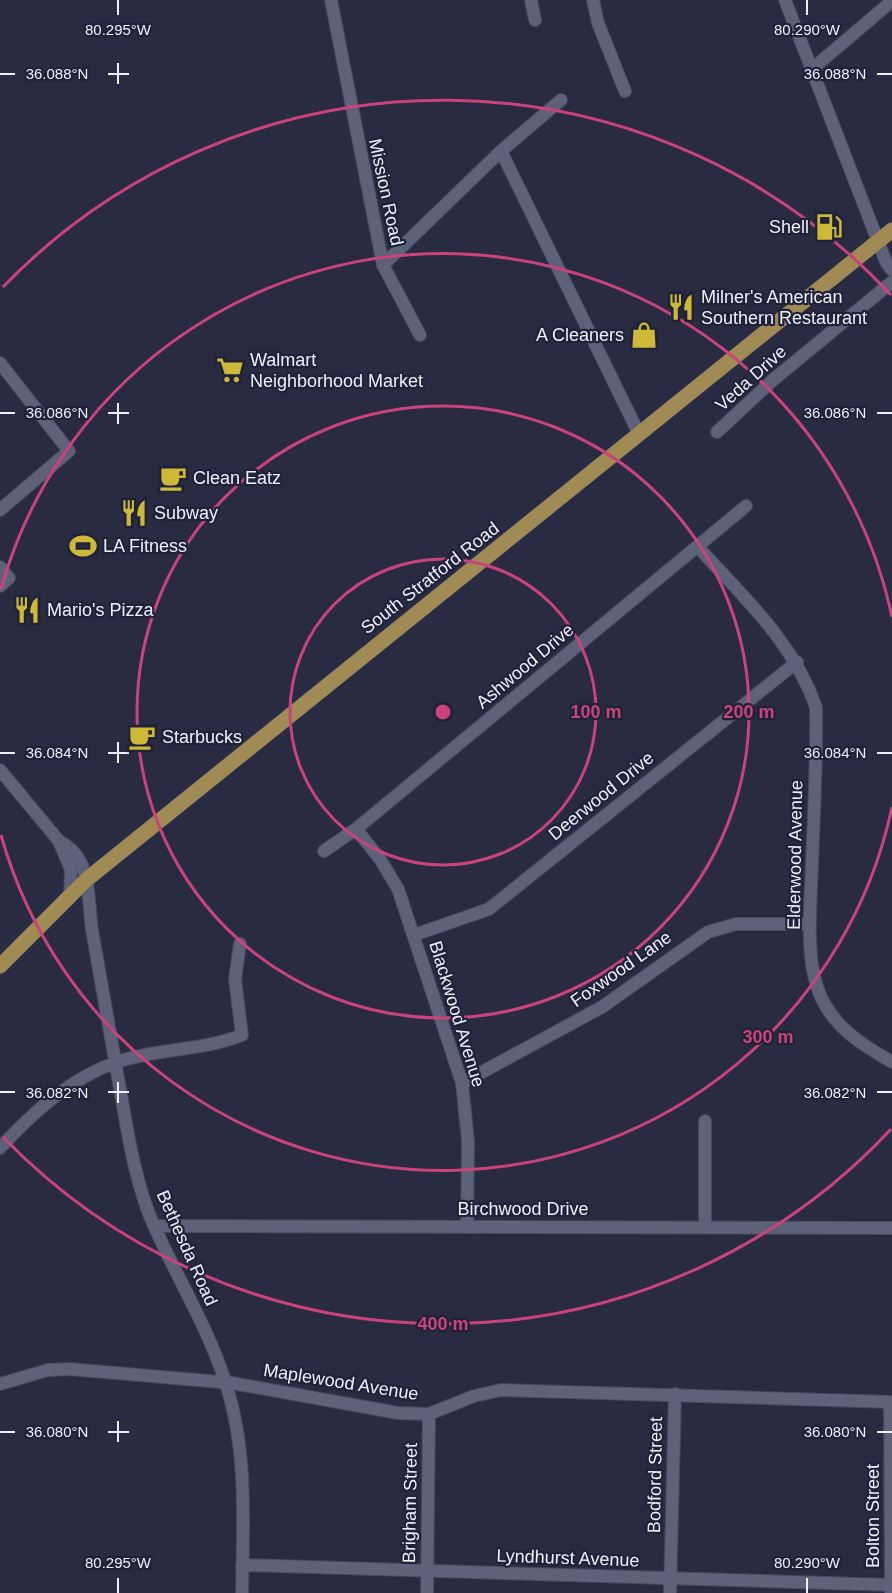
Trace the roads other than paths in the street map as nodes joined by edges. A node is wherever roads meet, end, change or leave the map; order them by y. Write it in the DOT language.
graph roads {
  1 [pos="331,0"];
  2 [pos="531,0"];
  3 [pos="593,0"];
  4 [pos="785,0"];
  5 [pos="892,1"];
  6 [pos="535,20"];
  7 [pos="812,69"];
  8 [pos="625,91"];
  9 [pos="561,100"];
  10 [pos="501,151"];
  11 [pos="892,230"];
  12 [pos="879,241"];
  13 [pos="383,265"];
  14 [pos="892,270"];
  15 [pos="892,282"];
  16 [pos="420,335"];
  17 [pos="0,363"];
  18 [pos="717,432"];
  19 [pos="639,434"];
  20 [pos="746,506"];
  21 [pos="0,510"];
  22 [pos="698,547"];
  23 [pos="0,567"];
  24 [pos="4,582"];
  25 [pos="797,662"];
  26 [pos="1,772"];
  27 [pos="356,828"];
  28 [pos="59,841"];
  29 [pos="324,851"];
  30 [pos="86,880"];
  31 [pos="70,897"];
  32 [pos="810,924"];
  33 [pos="414,936"];
  34 [pos="240,944"];
  35 [pos="0,966"];
  36 [pos="118,1062"];
  37 [pos="892,1062"];
  38 [pos="462,1083"];
  39 [pos="705,1120"];
  40 [pos="0,1148"];
  41 [pos="154,1226"];
  42 [pos="705,1226"];
  43 [pos="467,1227"];
  44 [pos="892,1228"];
  45 [pos="226,1383"];
  46 [pos="0,1384"];
  47 [pos="675,1394"];
  48 [pos="891,1402"];
  49 [pos="429,1414"];
  50 [pos="242,1564"];
  51 [pos="427,1571"];
  52 [pos="670,1579"];
  53 [pos="892,1585"];
  54 [pos="242,1593"];
  55 [pos="427,1593"];
  56 [pos="670,1593"];
  57 [pos="891,1593"];
  1 -- 13 [label="street, Mission Road"];
  2 -- 6 [label="street"];
  3 -- 8 [label="street"];
  4 -- 7 [label="street"];
  5 -- 7 [label="street"];
  7 -- 12 [label="street"];
  9 -- 10 [label="street, Mission Road"];
  10 -- 13 [label="street, Mission Road"];
  10 -- 19 [label="street"];
  11 -- 12 [label="main road, South Stratford Road"];
  12 -- 14 [label="street"];
  12 -- 19 [label="main road, South Stratford Road"];
  13 -- 16 [label="street"];
  15 -- 18 [label="street, Veda Drive"];
  17 -- 21 [label="street"];
  19 -- 30 [label="main road, South Stratford Road"];
  20 -- 22 [label="street, Ashwood Drive"];
  22 -- 25 [label="street, Elderwood Avenue"];
  22 -- 27 [label="street, Ashwood Drive"];
  23 -- 24 [label="street"];
  25 -- 32 [label="street, Elderwood Avenue"];
  25 -- 33 [label="street, Deerwood Drive"];
  26 -- 28 [label="street"];
  27 -- 29 [label="street, Ashwood Drive"];
  27 -- 33 [label="street, Blackwood Avenue"];
  28 -- 30 [label="street, Bethesda Road"];
  28 -- 31 [label="street"];
  30 -- 31 [label="main road, South Stratford Road"];
  30 -- 36 [label="street, Bethesda Road"];
  31 -- 35 [label="main road, South Stratford Road"];
  32 -- 37 [label="street, Elderwood Avenue"];
  32 -- 38 [label="street, Foxwood Lane"];
  33 -- 38 [label="street, Blackwood Avenue"];
  34 -- 36 [label="street"];
  36 -- 40 [label="street"];
  36 -- 41 [label="street, Bethesda Road"];
  38 -- 43 [label="street, Blackwood Avenue"];
  39 -- 42 [label="street"];
  41 -- 43 [label="street, Birchwood Drive"];
  41 -- 45 [label="street, Bethesda Road"];
  42 -- 43 [label="street, Birchwood Drive"];
  42 -- 44 [label="street, Birchwood Drive"];
  45 -- 46 [label="street, Maplewood Avenue"];
  45 -- 49 [label="street, Maplewood Avenue"];
  45 -- 50 [label="street, Bethesda Road"];
  47 -- 48 [label="street, Maplewood Avenue"];
  47 -- 49 [label="street, Maplewood Avenue"];
  47 -- 52 [label="street, Bodford Street"];
  48 -- 53 [label="street, Bolton Street"];
  49 -- 51 [label="street, Brigham Street"];
  50 -- 51 [label="street, Lyndhurst Avenue"];
  50 -- 54 [label="street, Bethesda Road"];
  51 -- 52 [label="street, Lyndhurst Avenue"];
  51 -- 55 [label="street, Brigham Street"];
  52 -- 53 [label="street, Lyndhurst Avenue"];
  52 -- 56 [label="street, Bodford Street"];
  53 -- 57 [label="street, Bolton Street"];
}
